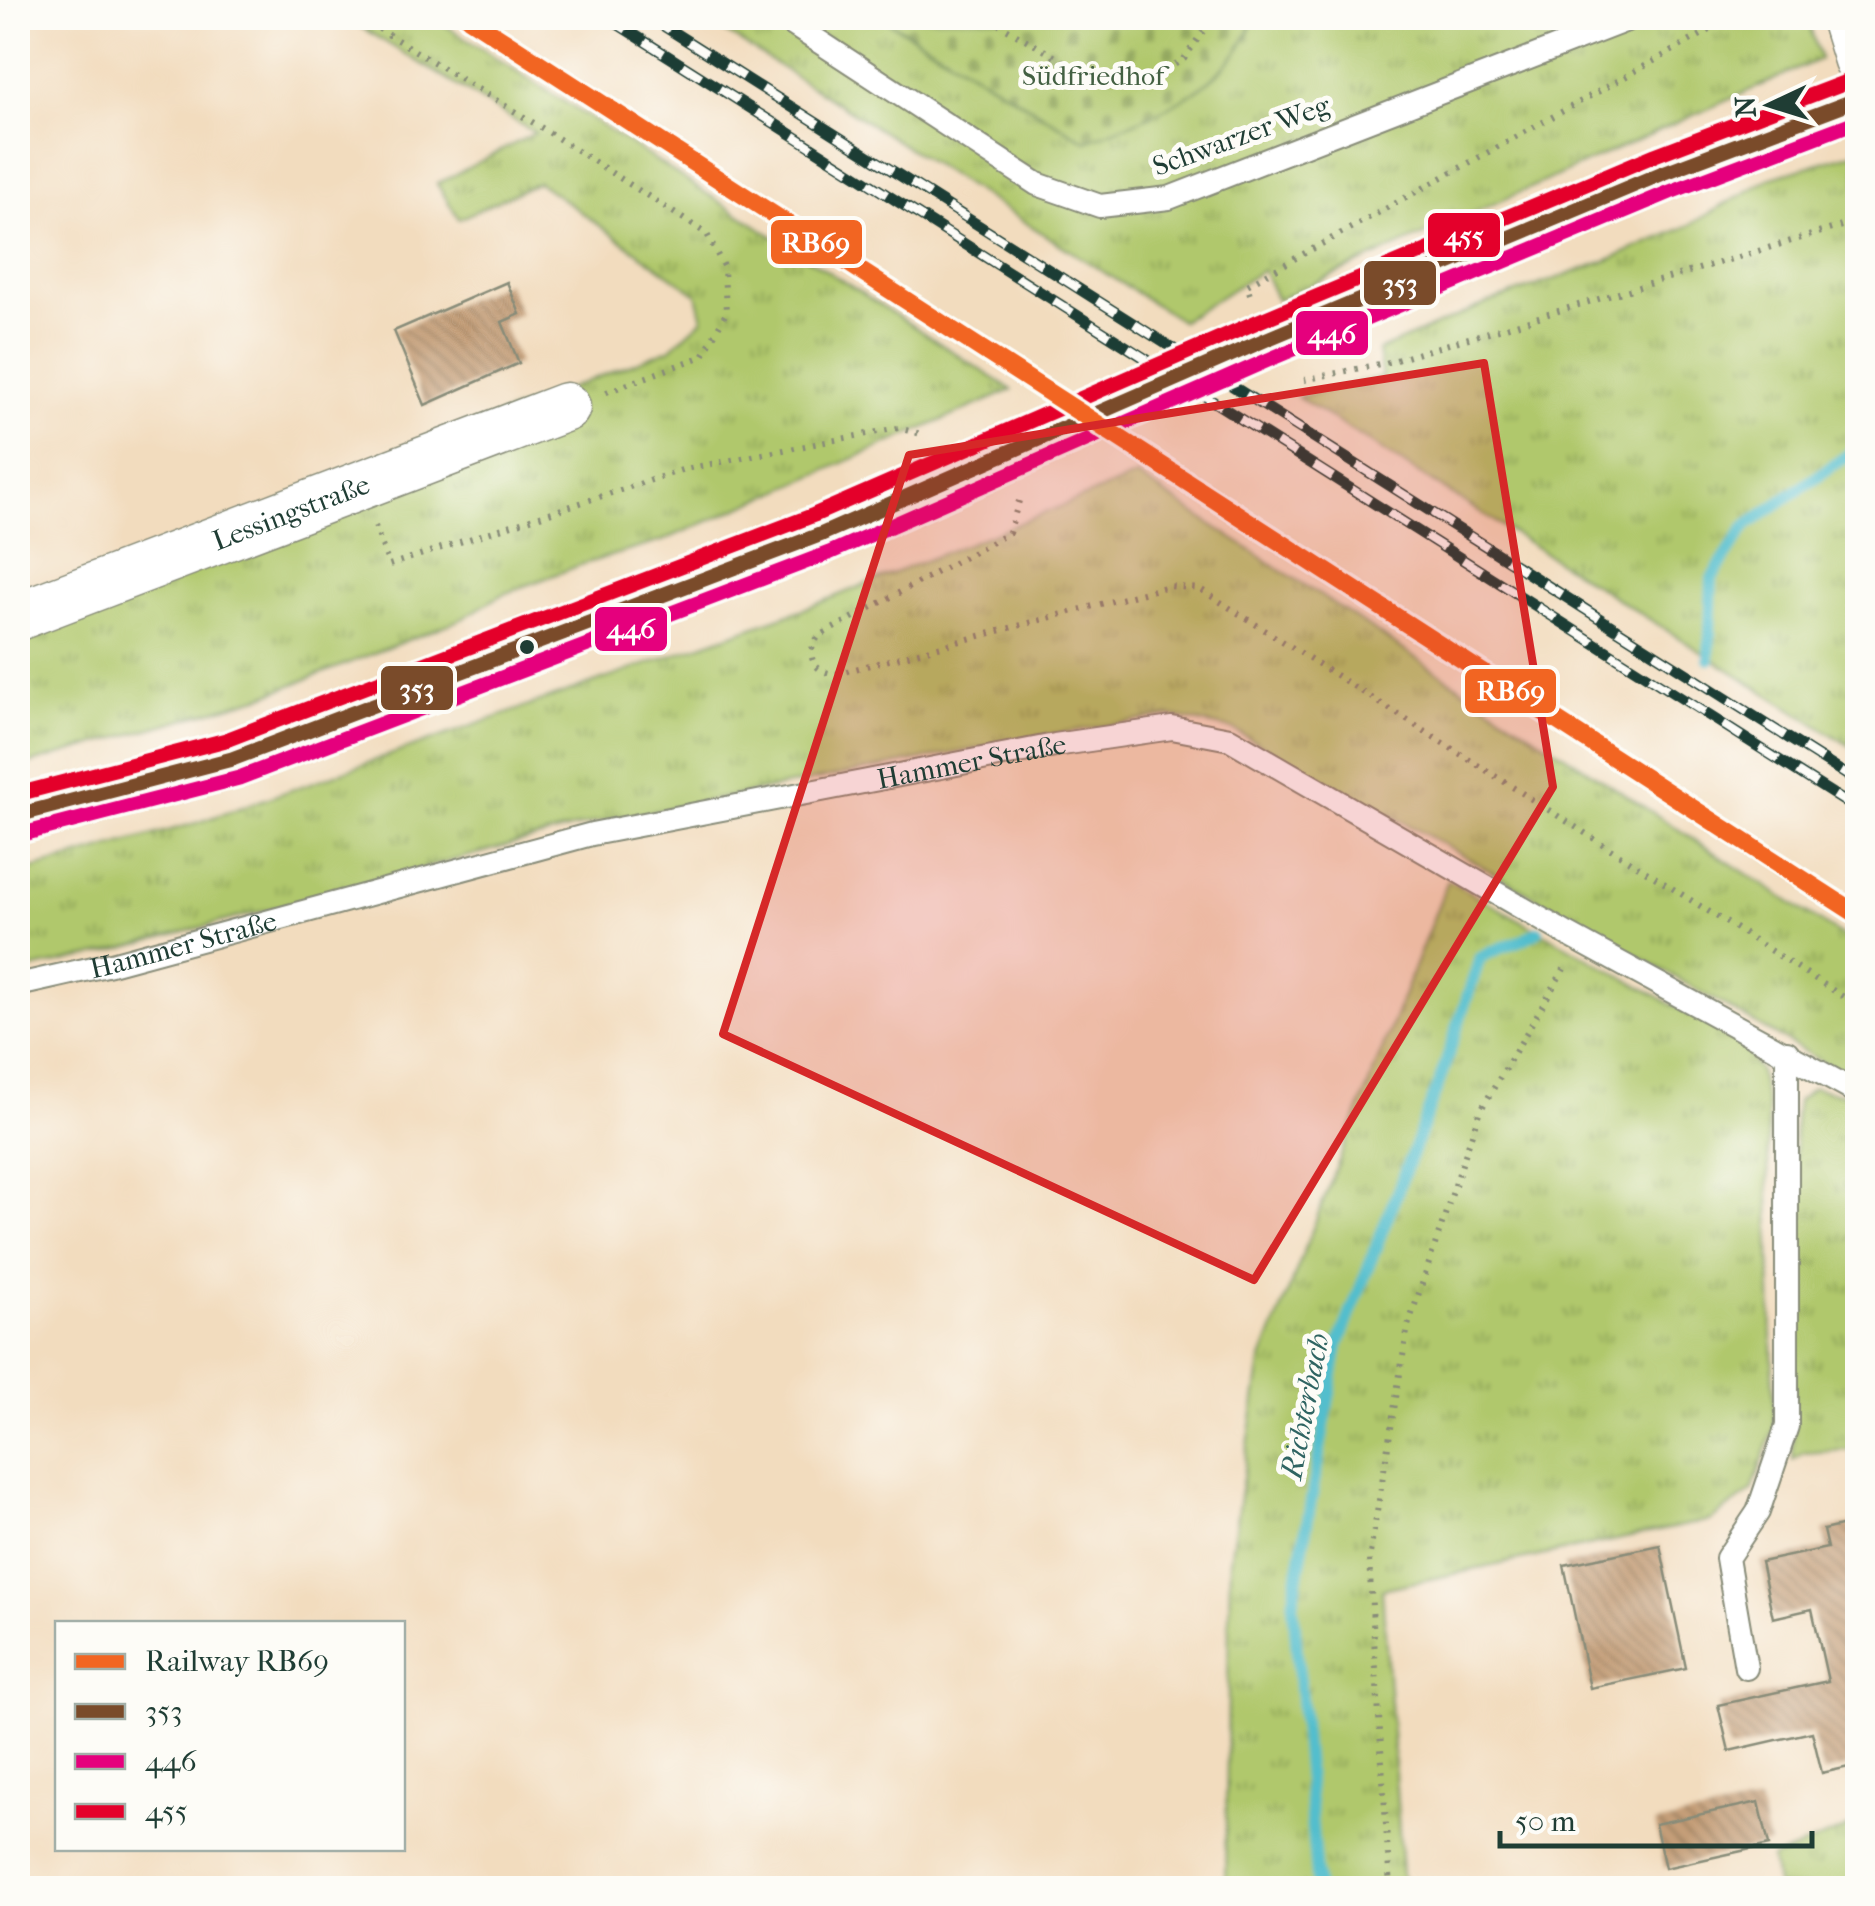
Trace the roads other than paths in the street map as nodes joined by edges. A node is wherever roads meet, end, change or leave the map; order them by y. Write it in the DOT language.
graph roads {
  1 [pos="783,18"];
  2 [pos="1632,18"];
  3 [pos="1845,18"];
  4 [pos="1850,89"];
  5 [pos="566,408"];
  6 [pos="18,616"];
  7 [pos="18,815"];
  8 [pos="18,985"];
  9 [pos="1787,1052"];
  10 [pos="1858,1093"];
  11 [pos="1746,1668"];
  1 -- 2 [label="lane, Schwarzer Weg"];
  3 -- 4 [label="street"];
  4 -- 7 [label="main road, bridge"];
  5 -- 6 [label="street, Lessingstraße"];
  8 -- 9 [label="lane, Hammer Straße"];
  9 -- 10 [label="lane, Hammer Straße"];
  9 -- 11 [label="lane"];
}
